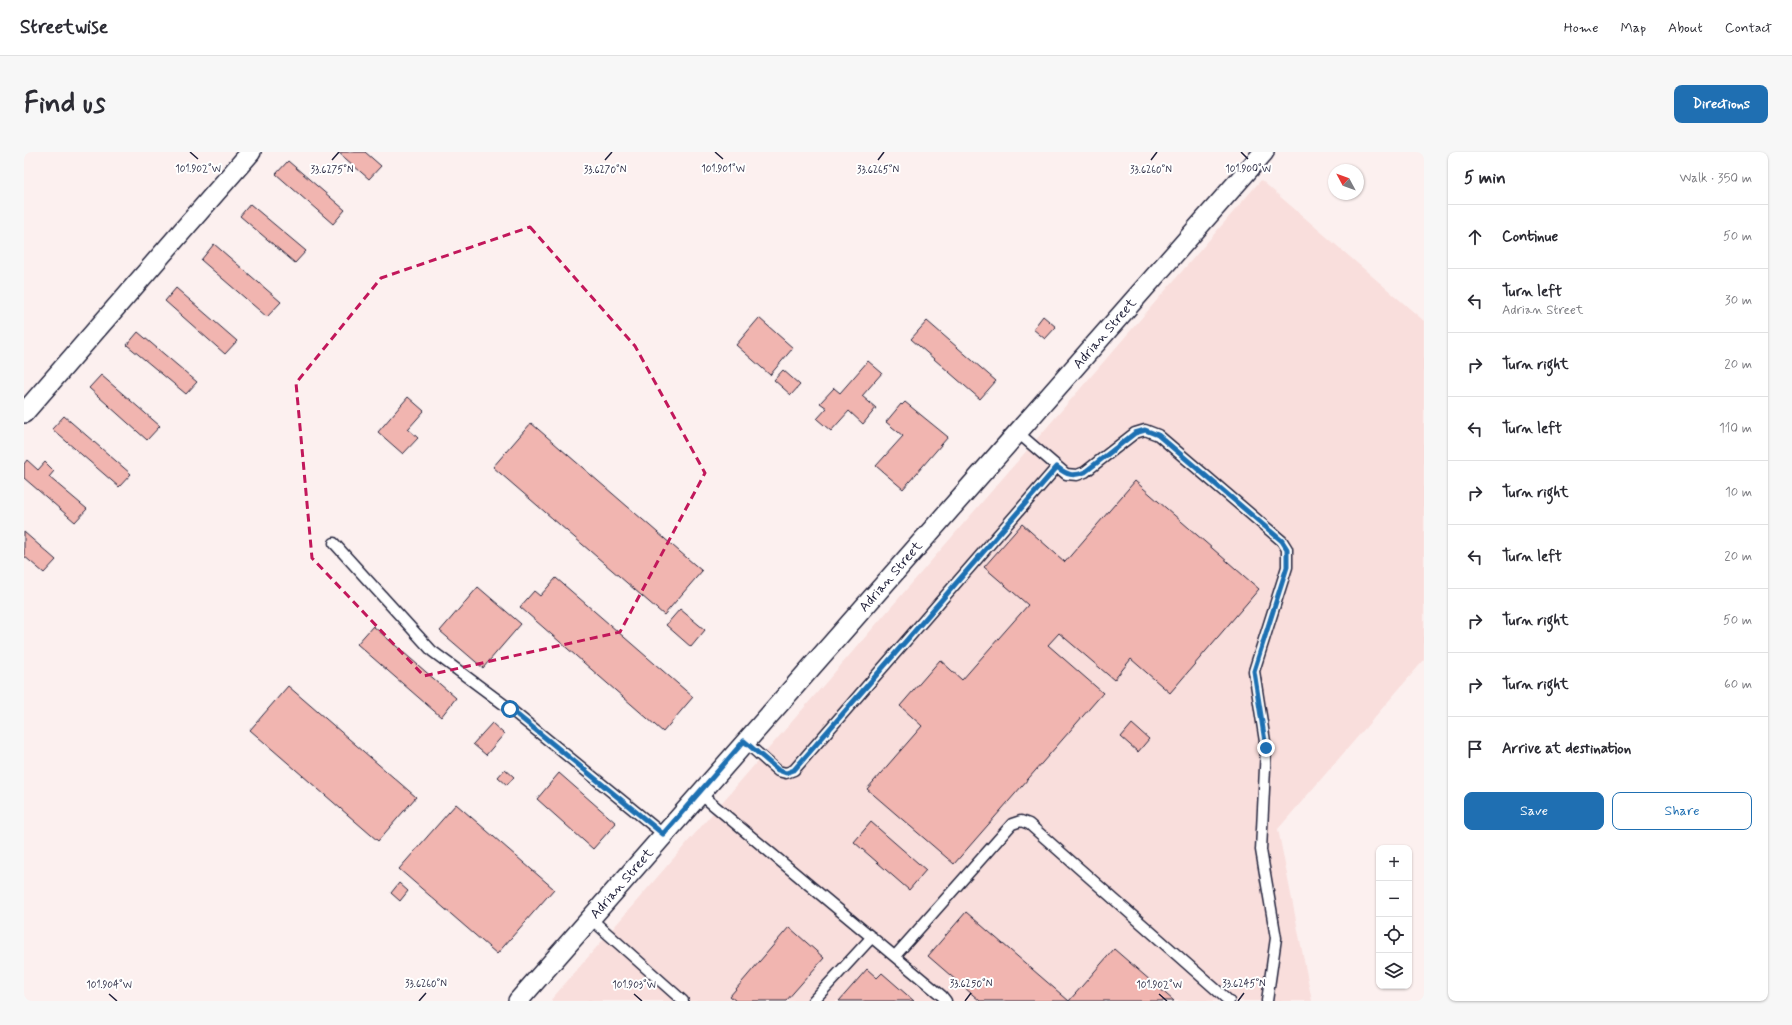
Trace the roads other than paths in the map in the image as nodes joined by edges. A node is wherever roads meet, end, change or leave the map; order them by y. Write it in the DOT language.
graph roads {
  1 [pos="251,152"];
  2 [pos="1264,152"];
  3 [pos="24,413"];
  4 [pos="1017,432"];
  5 [pos="1057,467"];
  6 [pos="334,543"];
  7 [pos="744,741"];
  8 [pos="700,793"];
  9 [pos="663,834"];
  10 [pos="590,918"];
  11 [pos="872,937"];
  12 [pos="895,956"];
  13 [pos="518,1001"];
  14 [pos="683,1001"];
  15 [pos="813,1001"];
  16 [pos="946,1001"];
  17 [pos="1228,1001"];
  18 [pos="1267,1001"];
  1 -- 3 [label="street"];
  2 -- 4 [label="street, Adrian Street"];
  4 -- 5 [label="lane"];
  4 -- 7 [label="street, Adrian Street"];
  5 -- 7 [label="lane"];
  5 -- 18 [label="lane"];
  6 -- 9 [label="lane"];
  7 -- 8 [label="street, Adrian Street"];
  8 -- 9 [label="street, Adrian Street"];
  8 -- 11 [label="lane"];
  9 -- 10 [label="street, Adrian Street"];
  10 -- 13 [label="street, Adrian Street"];
  10 -- 14 [label="lane"];
  11 -- 12 [label="lane"];
  11 -- 15 [label="lane"];
  12 -- 16 [label="lane"];
  12 -- 17 [label="lane"];
}
